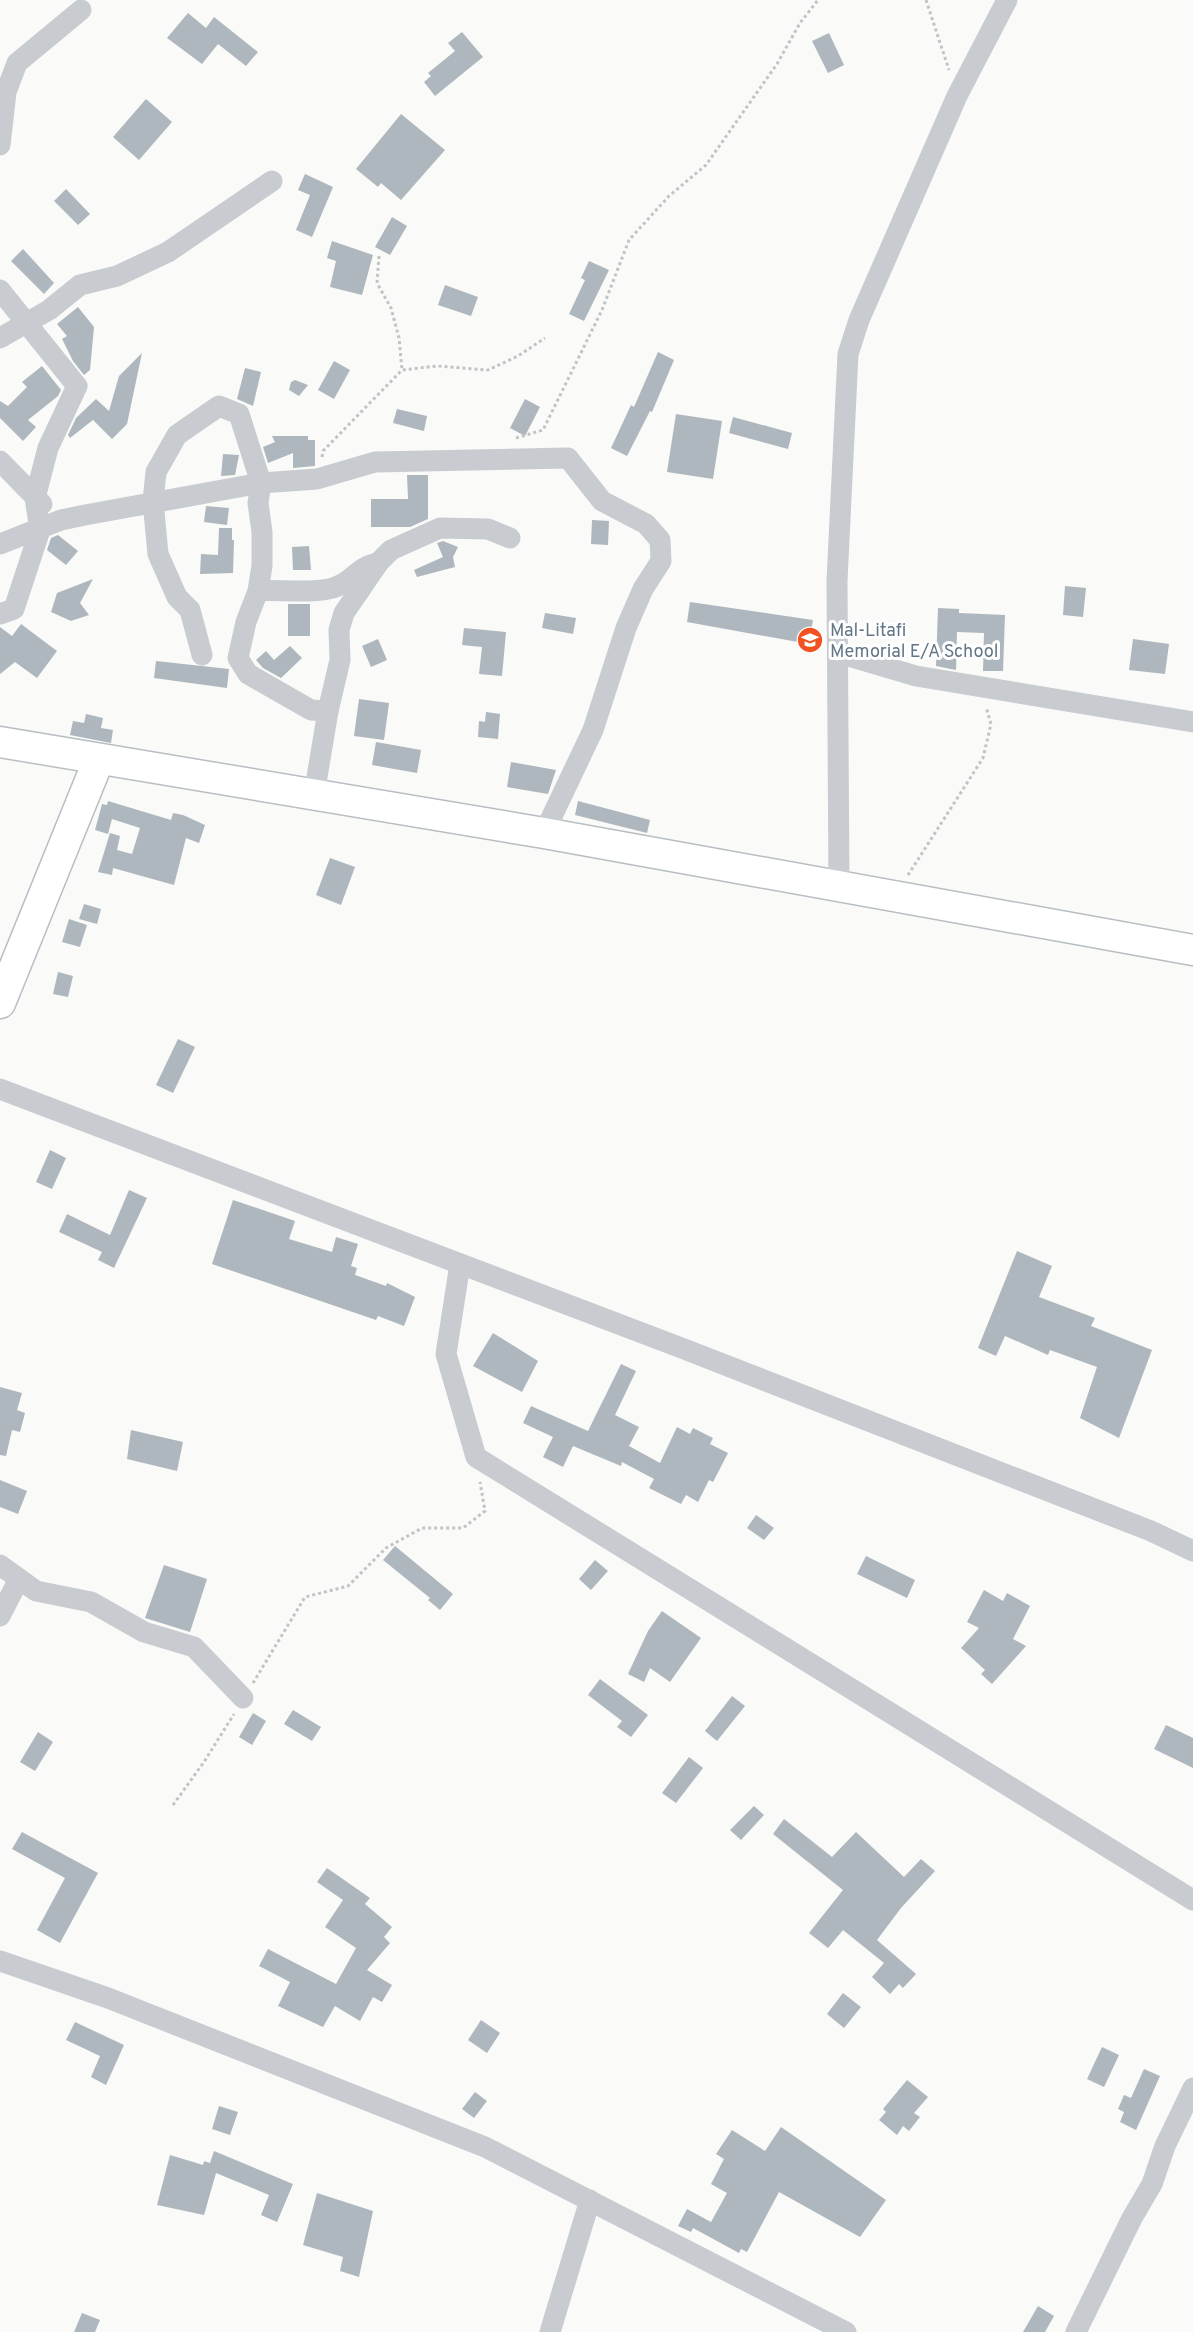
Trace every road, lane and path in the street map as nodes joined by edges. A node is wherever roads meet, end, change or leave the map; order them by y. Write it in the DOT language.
graph roads {
  1 [pos="818,0"];
  2 [pos="926,0"];
  3 [pos="1007,0"];
  4 [pos="81,10"];
  5 [pos="957,96"];
  6 [pos="0,145"];
  7 [pos="272,181"];
  8 [pos="379,256"];
  9 [pos="0,290"];
  10 [pos="26,322"];
  11 [pos="545,338"];
  12 [pos="0,339"];
  13 [pos="402,369"];
  14 [pos="512,440"];
  15 [pos="0,460"];
  16 [pos="317,479"];
  17 [pos="261,483"];
  18 [pos="35,498"];
  19 [pos="153,501"];
  20 [pos="61,520"];
  21 [pos="39,530"];
  22 [pos="510,538"];
  23 [pos="0,544"];
  24 [pos="379,562"];
  25 [pos="258,591"];
  26 [pos="0,614"];
  27 [pos="838,653"];
  28 [pos="202,655"];
  29 [pos="981,687"];
  30 [pos="328,711"];
  31 [pos="1193,722"];
  32 [pos="0,742"];
  33 [pos="99,759"];
  34 [pos="314,795"];
  35 [pos="544,833"];
  36 [pos="839,886"];
  37 [pos="895,896"];
  38 [pos="1193,950"];
  39 [pos="0,1003"];
  40 [pos="0,1089"];
  41 [pos="460,1264"];
  42 [pos="476,1457"];
  43 [pos="1193,1551"];
  44 [pos="0,1565"];
  45 [pos="20,1579"];
  46 [pos="0,1616"];
  47 [pos="243,1698"];
  48 [pos="173,1804"];
  49 [pos="1193,1900"];
  50 [pos="0,1960"];
  51 [pos="1193,2088"];
  52 [pos="590,2200"];
  53 [pos="550,2332"];
  54 [pos="846,2332"];
  55 [pos="1076,2332"];
  1 -- 14 [label="path"];
  2 -- 5 [label="path"];
  3 -- 5 [label="street"];
  4 -- 6 [label="street"];
  5 -- 27 [label="street"];
  7 -- 10 [label="street"];
  8 -- 13 [label="path"];
  9 -- 10 [label="street"];
  10 -- 12 [label="street"];
  10 -- 18 [label="street"];
  11 -- 13 [label="path"];
  13 -- 16 [label="path"];
  15 -- 18 [label="street"];
  16 -- 17 [label="street"];
  16 -- 35 [label="street"];
  17 -- 19 [label="street"];
  17 -- 19 [label="street"];
  17 -- 25 [label="street"];
  18 -- 20 [label="street"];
  18 -- 21 [label="street"];
  19 -- 20 [label="street"];
  19 -- 28 [label="street"];
  20 -- 21 [label="street"];
  21 -- 23 [label="street"];
  21 -- 26 [label="street"];
  22 -- 24 [label="street"];
  24 -- 25 [label="street"];
  24 -- 30 [label="street"];
  25 -- 30 [label="street"];
  27 -- 29 [label="street"];
  27 -- 36 [label="street"];
  29 -- 31 [label="street"];
  29 -- 37 [label="path"];
  30 -- 34 [label="street"];
  32 -- 33 [label="main road"];
  33 -- 34 [label="main road"];
  33 -- 39 [label="main road"];
  34 -- 35 [label="main road"];
  35 -- 36 [label="main road"];
  36 -- 37 [label="main road"];
  37 -- 38 [label="main road"];
  40 -- 41 [label="street"];
  41 -- 42 [label="street"];
  41 -- 43 [label="street"];
  42 -- 47 [label="path"];
  42 -- 49 [label="street"];
  44 -- 45 [label="street"];
  45 -- 46 [label="street"];
  45 -- 47 [label="street"];
  47 -- 48 [label="path"];
  50 -- 52 [label="street"];
  51 -- 55 [label="street"];
  52 -- 53 [label="street"];
  52 -- 54 [label="street"];
}
